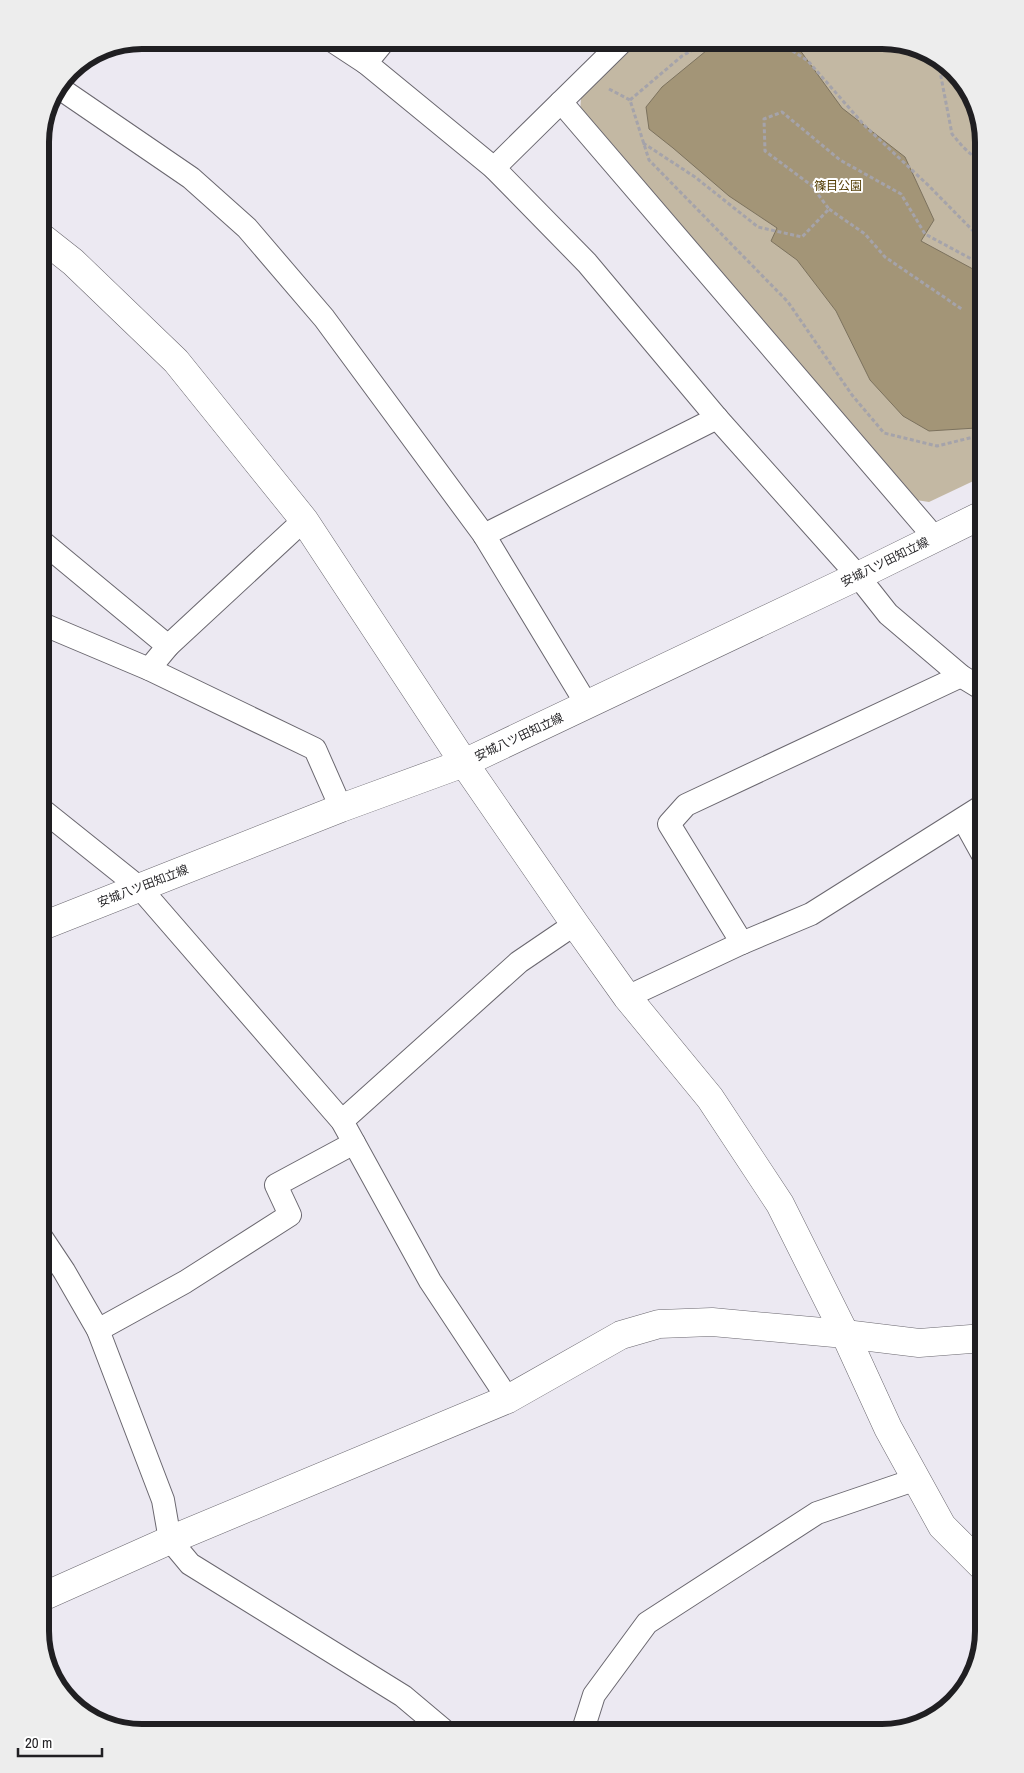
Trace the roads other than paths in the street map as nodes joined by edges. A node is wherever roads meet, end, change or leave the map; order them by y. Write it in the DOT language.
graph roads {
  1 [pos="345,49"];
  2 [pos="377,49"];
  3 [pos="615,49"];
  4 [pos="366,63"];
  5 [pos="64,91"];
  6 [pos="560,102"];
  7 [pos="494,168"];
  8 [pos="49,243"];
  9 [pos="717,418"];
  10 [pos="975,518"];
  11 [pos="304,520"];
  12 [pos="484,535"];
  13 [pos="935,538"];
  14 [pos="49,547"];
  15 [pos="858,576"];
  16 [pos="49,627"];
  17 [pos="168,646"];
  18 [pos="149,669"];
  19 [pos="961,676"];
  20 [pos="975,685"];
  21 [pos="587,705"];
  22 [pos="464,763"];
  23 [pos="341,808"];
  24 [pos="975,811"];
  25 [pos="49,815"];
  26 [pos="963,819"];
  27 [pos="975,841"];
  28 [pos="140,888"];
  29 [pos="49,923"];
  30 [pos="575,924"];
  31 [pos="742,943"];
  32 [pos="627,997"];
  33 [pos="342,1121"];
  34 [pos="354,1144"];
  35 [pos="49,1248"];
  36 [pos="98,1330"];
  37 [pos="845,1334"];
  38 [pos="975,1339"];
  39 [pos="508,1399"];
  40 [pos="916,1479"];
  41 [pos="170,1540"];
  42 [pos="975,1559"];
  43 [pos="49,1594"];
  44 [pos="436,1724"];
  45 [pos="585,1724"];
  1 -- 4 [label="street"];
  2 -- 4 [label="street"];
  3 -- 6 [label="street"];
  4 -- 7 [label="street"];
  5 -- 12 [label="street"];
  6 -- 7 [label="street"];
  6 -- 13 [label="street"];
  7 -- 9 [label="street"];
  8 -- 11 [label="street"];
  9 -- 12 [label="street"];
  9 -- 15 [label="street"];
  10 -- 13 [label="street, 安城八ツ田知立線"];
  11 -- 17 [label="street"];
  11 -- 22 [label="street"];
  12 -- 21 [label="street"];
  13 -- 15 [label="street, 安城八ツ田知立線"];
  14 -- 17 [label="street"];
  15 -- 19 [label="street"];
  15 -- 21 [label="street, 安城八ツ田知立線"];
  16 -- 18 [label="street"];
  17 -- 18 [label="street"];
  18 -- 23 [label="street"];
  19 -- 20 [label="street"];
  19 -- 31 [label="street"];
  21 -- 22 [label="street, 安城八ツ田知立線"];
  22 -- 23 [label="street, 安城八ツ田知立線"];
  22 -- 30 [label="street"];
  23 -- 28 [label="street, 安城八ツ田知立線"];
  24 -- 26 [label="street"];
  25 -- 28 [label="street"];
  26 -- 27 [label="street"];
  26 -- 31 [label="street"];
  28 -- 29 [label="street, 安城八ツ田知立線"];
  28 -- 33 [label="street"];
  30 -- 32 [label="street"];
  30 -- 33 [label="street"];
  31 -- 32 [label="street"];
  32 -- 37 [label="street"];
  33 -- 34 [label="street"];
  34 -- 36 [label="street"];
  34 -- 39 [label="street"];
  35 -- 36 [label="street"];
  36 -- 41 [label="street"];
  37 -- 38 [label="street"];
  37 -- 39 [label="street"];
  37 -- 40 [label="street"];
  39 -- 41 [label="street"];
  40 -- 42 [label="street"];
  40 -- 45 [label="street"];
  41 -- 43 [label="street"];
  41 -- 44 [label="street"];
}
